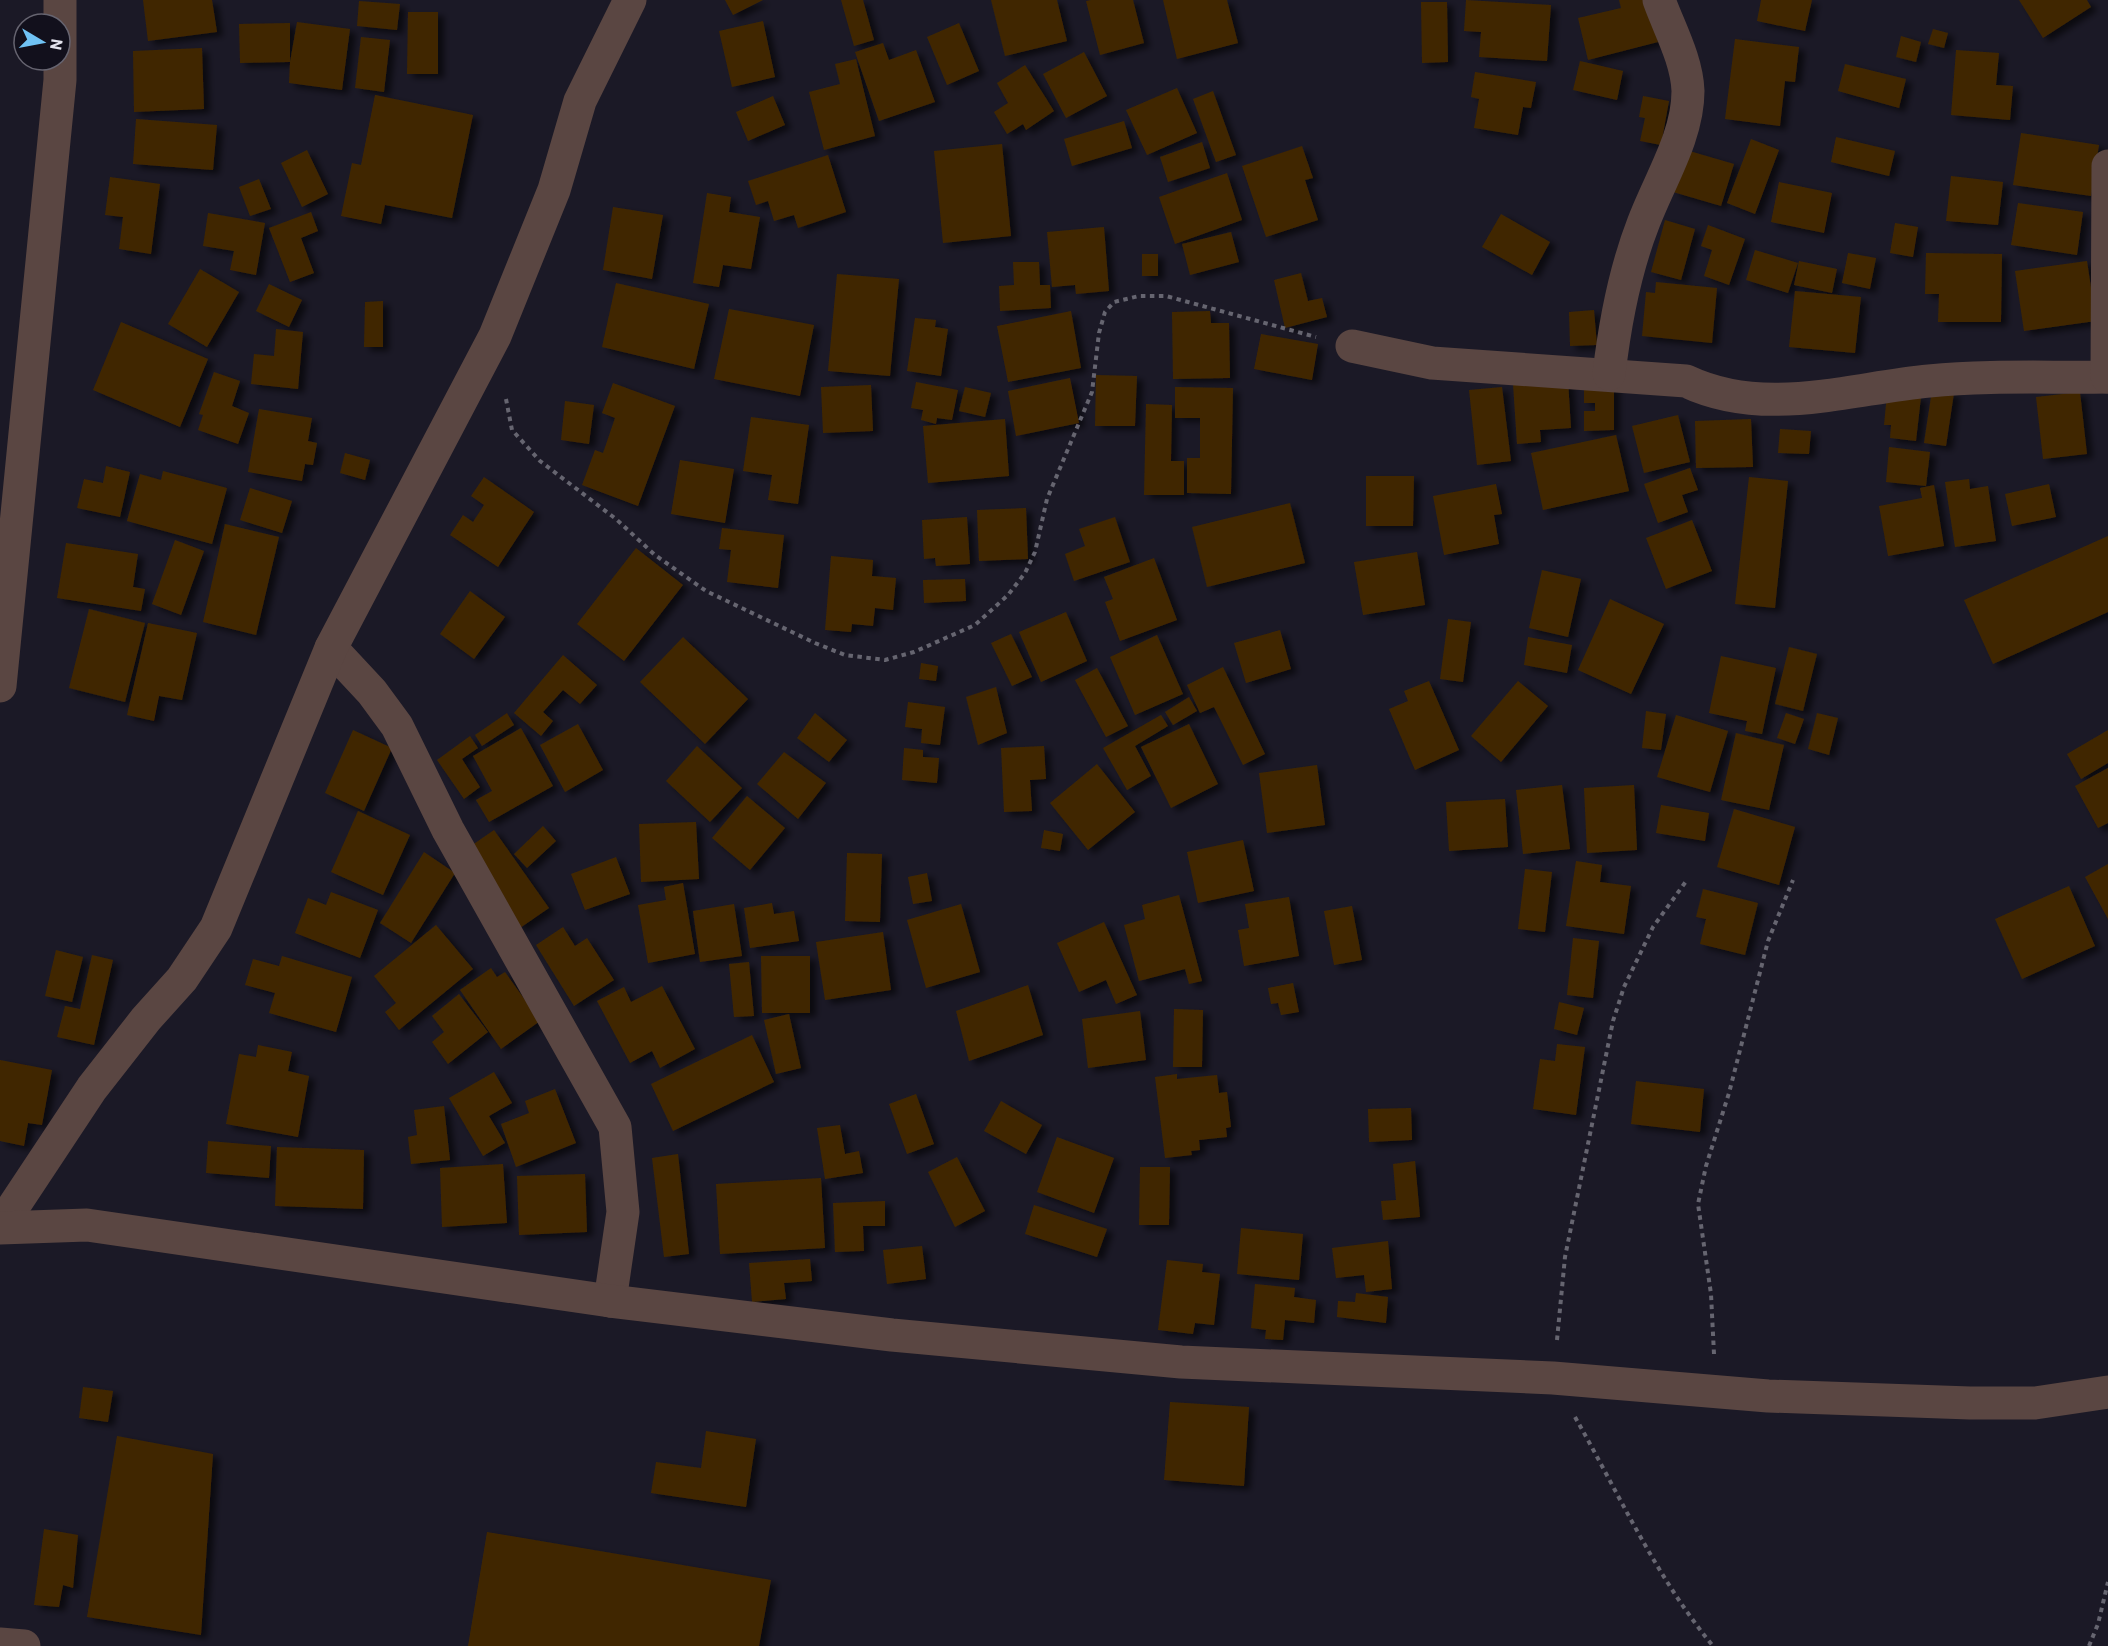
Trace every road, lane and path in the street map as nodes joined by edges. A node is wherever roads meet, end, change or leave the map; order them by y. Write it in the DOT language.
graph roads {
  1 [pos="60,0"];
  2 [pos="630,0"];
  3 [pos="1659,0"];
  4 [pos="2108,166"];
  5 [pos="495,336"];
  6 [pos="1352,346"];
  7 [pos="1609,374"];
  8 [pos="2107,377"];
  9 [pos="331,648"];
  10 [pos="0,686"];
  11 [pos="1688,880"];
  12 [pos="1793,880"];
  13 [pos="0,1228"];
  14 [pos="610,1301"];
  15 [pos="1553,1378"];
  16 [pos="1716,1391"];
  17 [pos="2108,1392"];
  18 [pos="2108,1582"];
  19 [pos="0,1644"];
  20 [pos="24,1646"];
  21 [pos="1713,1646"];
  22 [pos="2089,1646"];
  1 -- 10 [label="street"];
  2 -- 5 [label="street"];
  3 -- 7 [label="street"];
  4 -- 8 [label="street"];
  5 -- 6 [label="path"];
  5 -- 9 [label="street"];
  6 -- 7 [label="street"];
  7 -- 8 [label="street"];
  9 -- 13 [label="street"];
  9 -- 14 [label="street"];
  11 -- 15 [label="path"];
  12 -- 16 [label="path"];
  13 -- 14 [label="street"];
  14 -- 15 [label="street"];
  15 -- 16 [label="street"];
  15 -- 21 [label="path"];
  16 -- 17 [label="street"];
  18 -- 22 [label="path"];
  19 -- 20 [label="street"];
}
